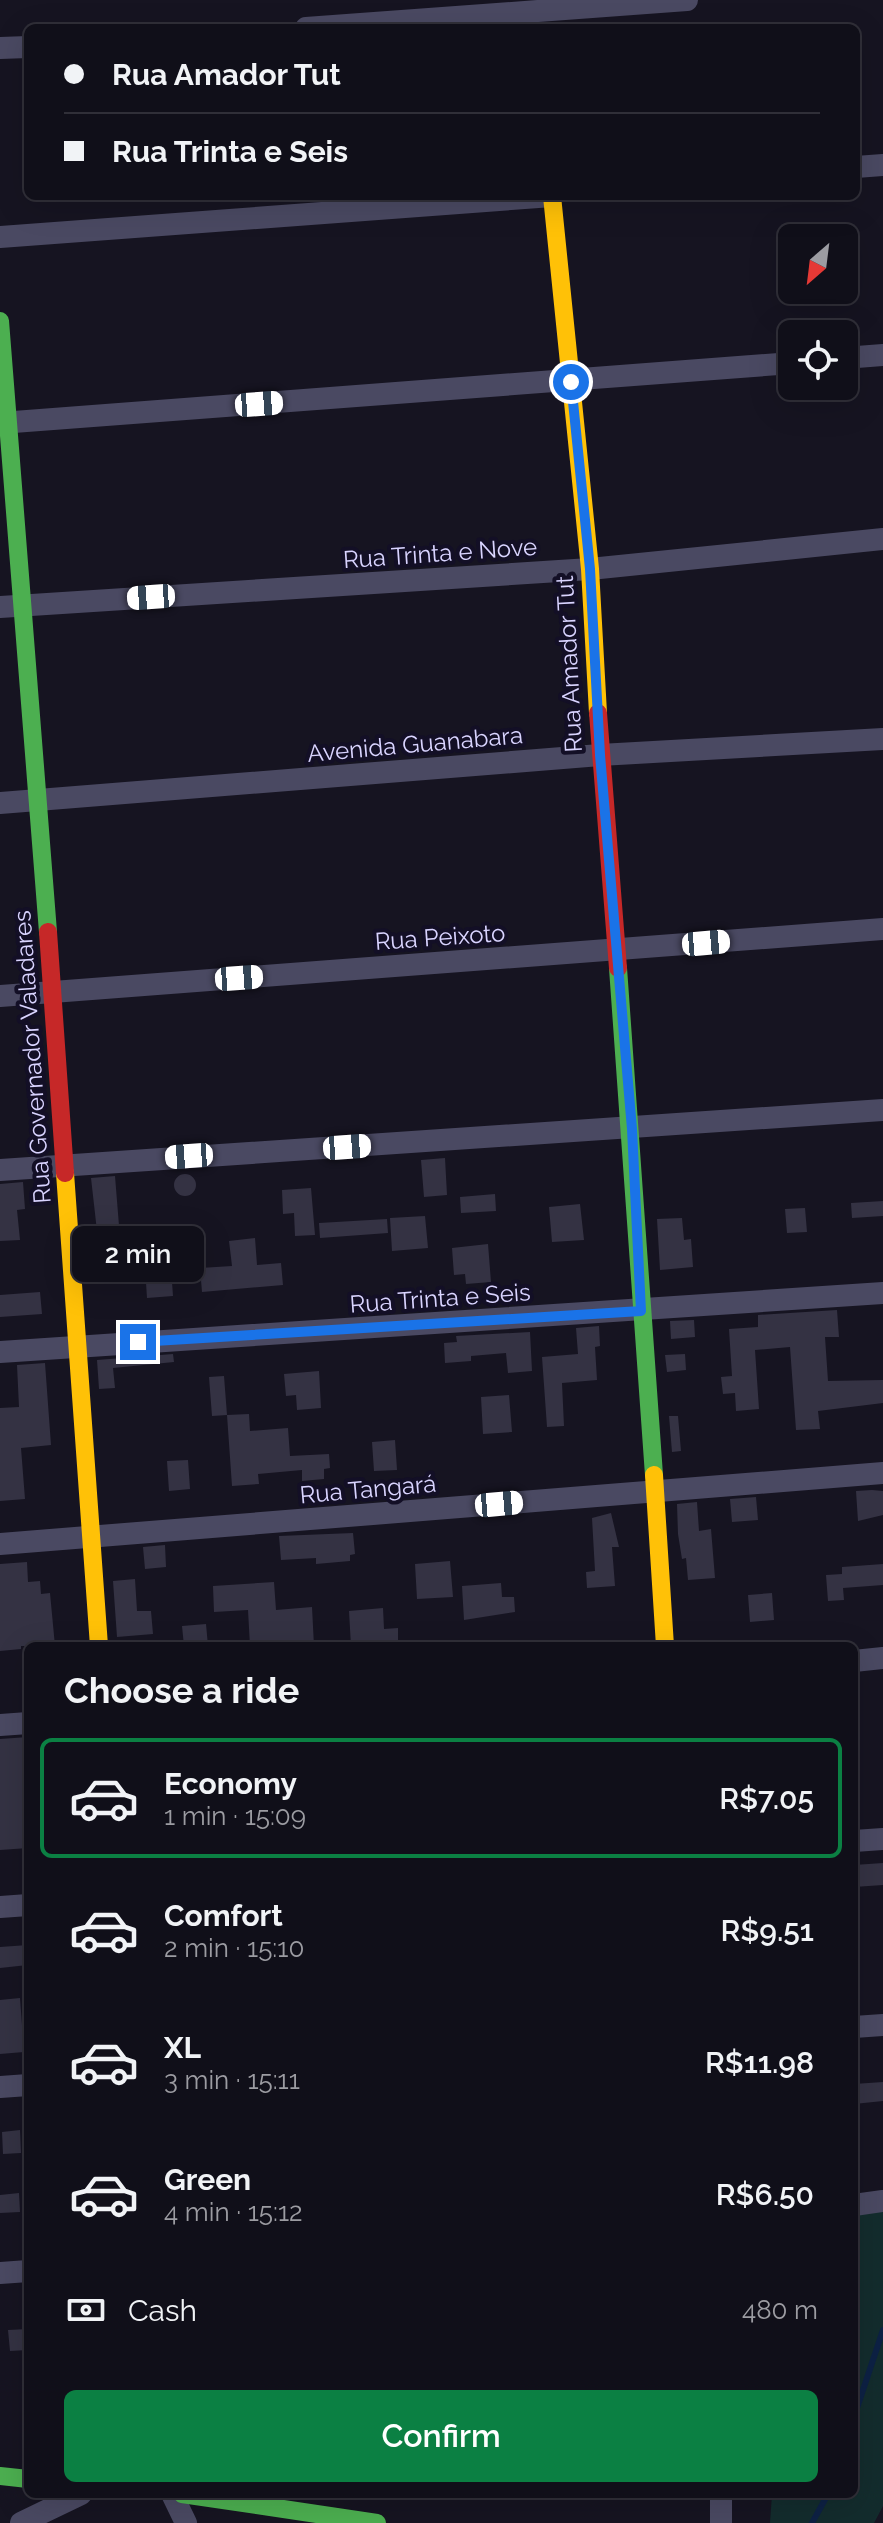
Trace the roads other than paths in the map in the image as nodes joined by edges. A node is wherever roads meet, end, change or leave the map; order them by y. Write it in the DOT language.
graph roads {
  1 [pos="687,0"];
  2 [pos="538,13"];
  3 [pos="368,24"];
  4 [pos="24,47"];
  5 [pos="0,48"];
  6 [pos="883,165"];
  7 [pos="860,167"];
  8 [pos="498,200"];
  9 [pos="552,200"];
  10 [pos="0,237"];
  11 [pos="0,321"];
  12 [pos="883,355"];
  13 [pos="858,357"];
  14 [pos="778,364"];
  15 [pos="571,382"];
  16 [pos="4,423"];
  17 [pos="883,539"];
  18 [pos="590,569"];
  19 [pos="25,605"];
  20 [pos="0,607"];
  21 [pos="883,739"];
  22 [pos="600,755"];
  23 [pos="40,800"];
  24 [pos="0,803"];
  25 [pos="883,929"];
  26 [pos="617,950"];
  27 [pos="50,992"];
  28 [pos="0,996"];
  29 [pos="883,1110"];
  30 [pos="632,1129"];
  31 [pos="62,1164"];
  32 [pos="0,1170"];
  33 [pos="883,1293"];
  34 [pos="641,1311"];
  35 [pos="75,1346"];
  36 [pos="0,1352"];
  37 [pos="883,1473"];
  38 [pos="656,1491"];
  39 [pos="91,1538"];
  40 [pos="0,1544"];
  41 [pos="99,1642"];
  42 [pos="665,1642"];
  43 [pos="883,1658"];
  44 [pos="858,1661"];
  45 [pos="24,1723"];
  46 [pos="0,1725"];
  47 [pos="883,1839"];
  48 [pos="858,1841"];
  49 [pos="24,1905"];
  50 [pos="0,1907"];
  51 [pos="883,2025"];
  52 [pos="858,2027"];
  53 [pos="24,2085"];
  54 [pos="0,2087"];
  55 [pos="883,2201"];
  56 [pos="858,2204"];
  57 [pos="24,2271"];
  58 [pos="0,2273"];
  59 [pos="24,2471"];
  60 [pos="0,2476"];
  61 [pos="24,2479"];
  62 [pos="73,2498"];
  63 [pos="174,2498"];
  64 [pos="209,2498"];
  65 [pos="721,2498"];
  66 [pos="21,2523"];
  67 [pos="186,2523"];
  68 [pos="377,2523"];
  69 [pos="721,2523"];
  1 -- 2 [label="street"];
  2 -- 3 [label="street"];
  4 -- 5 [label="street"];
  6 -- 7 [label="street"];
  8 -- 10 [label="street"];
  9 -- 15 [label="street, Rua Amador Tut"];
  11 -- 16 [label="street, Rua Governador Valadares"];
  12 -- 13 [label="street"];
  14 -- 15 [label="street"];
  15 -- 16 [label="street"];
  15 -- 18 [label="street, Rua Amador Tut"];
  16 -- 19 [label="street, Rua Governador Valadares"];
  17 -- 18 [label="street, Rua Trinta e Nove"];
  18 -- 19 [label="street, Rua Trinta e Nove"];
  18 -- 22 [label="street, Rua Amador Tut"];
  19 -- 20 [label="street, Rua Trinta e Nove"];
  19 -- 23 [label="street, Rua Governador Valadares"];
  21 -- 22 [label="street, Avenida Guanabara"];
  22 -- 23 [label="street, Avenida Guanabara"];
  22 -- 26 [label="street, Rua Amador Tut"];
  23 -- 24 [label="street, Avenida Guanabara"];
  23 -- 27 [label="street, Rua Governador Valadares"];
  25 -- 26 [label="street, Rua Peixoto"];
  26 -- 27 [label="street, Rua Peixoto"];
  26 -- 30 [label="street, Rua Amador Tut"];
  27 -- 28 [label="street, Rua Peixoto"];
  27 -- 31 [label="street, Rua Governador Valadares"];
  29 -- 30 [label="street"];
  30 -- 31 [label="street"];
  30 -- 34 [label="street, Rua Amador Tut"];
  31 -- 32 [label="street"];
  31 -- 35 [label="street, Rua Governador Valadares"];
  33 -- 34 [label="street, Rua Trinta e Seis"];
  34 -- 35 [label="street, Rua Trinta e Seis"];
  34 -- 38 [label="street, Rua Amador Tut"];
  35 -- 36 [label="street, Rua Trinta e Seis"];
  35 -- 39 [label="street, Rua Governador Valadares"];
  37 -- 38 [label="street, Rua Tangará"];
  38 -- 39 [label="street, Rua Tangará"];
  38 -- 42 [label="street, Rua Amador Tut"];
  39 -- 40 [label="street, Rua Tangará"];
  39 -- 41 [label="street, Rua Governador Valadares"];
  43 -- 44 [label="street"];
  45 -- 46 [label="street"];
  47 -- 48 [label="street"];
  49 -- 50 [label="street"];
  51 -- 52 [label="street"];
  53 -- 54 [label="street"];
  55 -- 56 [label="street"];
  57 -- 58 [label="street"];
  59 -- 60 [label="street"];
  60 -- 61 [label="street"];
  62 -- 66 [label="street"];
  63 -- 67 [label="street"];
  64 -- 68 [label="street"];
  65 -- 69 [label="street"];
}
